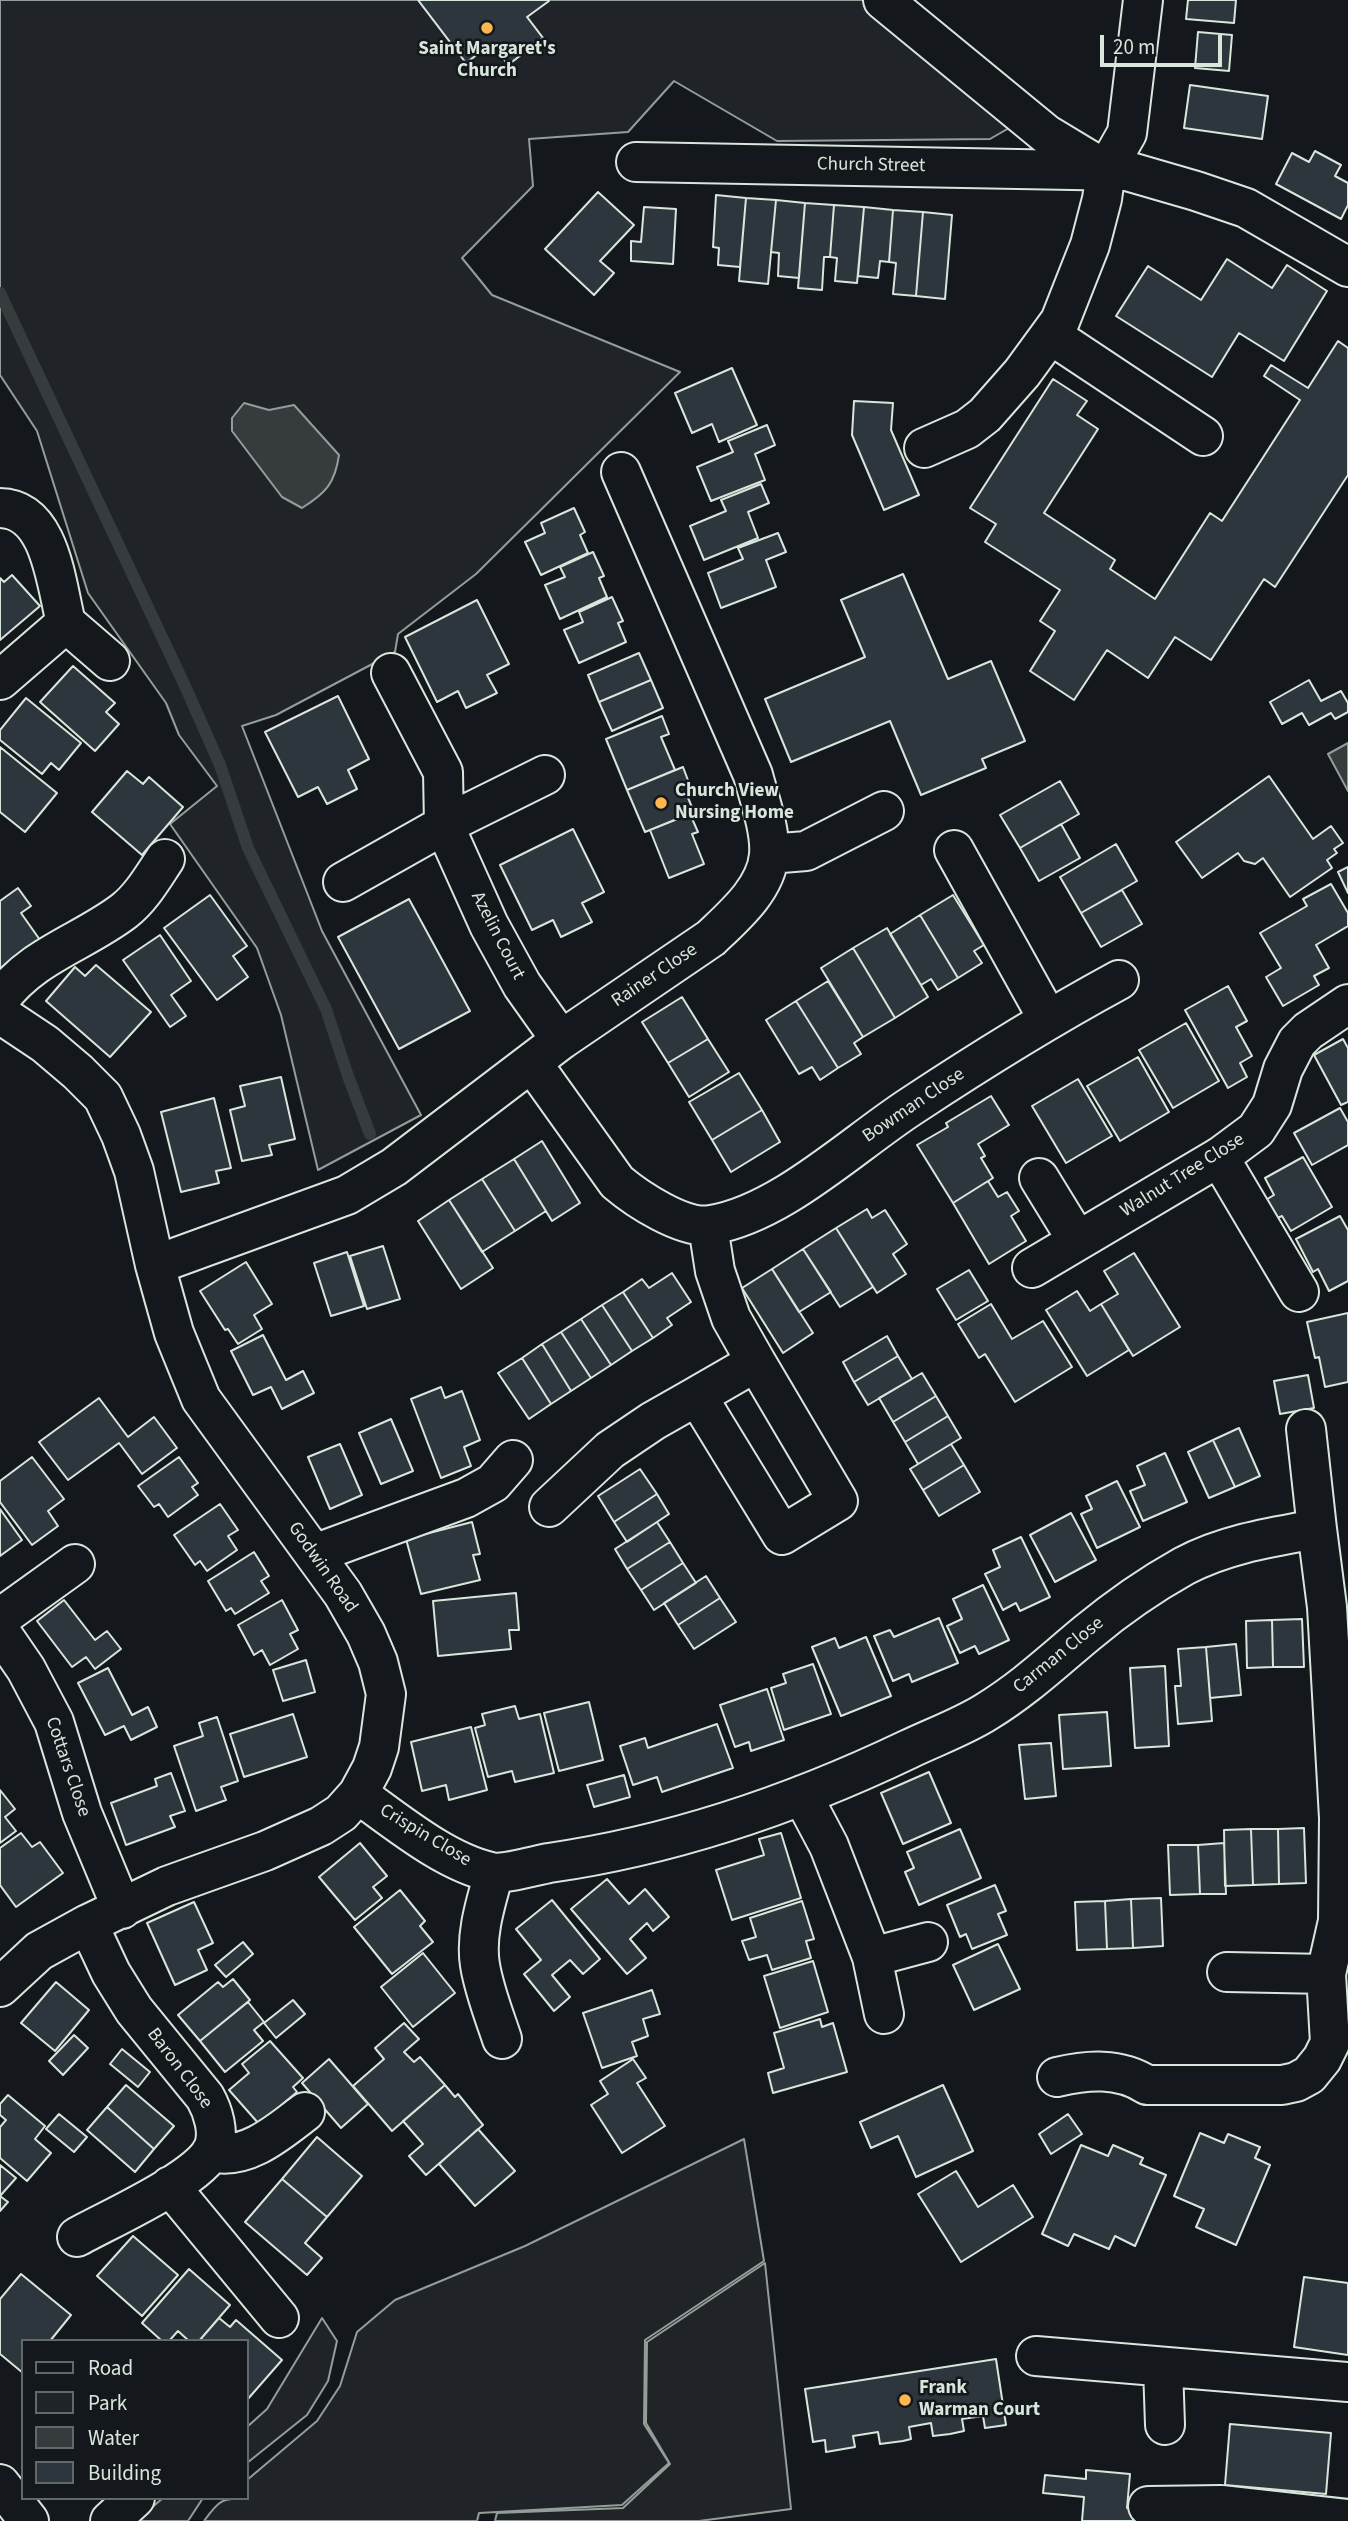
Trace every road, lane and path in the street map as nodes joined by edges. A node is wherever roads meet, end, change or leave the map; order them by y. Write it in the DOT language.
graph roads {
  1 [pos="883,0"];
  2 [pos="1143,0"];
  3 [pos="636,162"];
  4 [pos="1106,170"];
  5 [pos="1348,267"];
  6 [pos="1051,335"];
  7 [pos="1203,436"];
  8 [pos="924,448"];
  9 [pos="621,472"];
  10 [pos="0,508"];
  11 [pos="66,623"];
  12 [pos="110,661"];
  13 [pos="391,673"];
  14 [pos="0,680"];
  15 [pos="545,775"];
  16 [pos="884,811"];
  17 [pos="444,825"];
  18 [pos="954,850"];
  19 [pos="769,854"];
  20 [pos="164,859"];
  21 [pos="343,883"];
  22 [pos="1119,980"];
  23 [pos="0,999"];
  24 [pos="1348,1004"];
  25 [pos="0,1014"];
  26 [pos="1048,1019"];
  27 [pos="546,1052"];
  28 [pos="1219,1157"];
  29 [pos="1039,1178"];
  30 [pos="708,1226"];
  31 [pos="1077,1240"];
  32 [pos="155,1265"];
  33 [pos="1032,1268"];
  34 [pos="1299,1292"];
  35 [pos="755,1362"];
  36 [pos="697,1396"];
  37 [pos="1306,1429"];
  38 [pos="513,1460"];
  39 [pos="549,1507"];
  40 [pos="1317,1529"];
  41 [pos="314,1553"];
  42 [pos="75,1563"];
  43 [pos="0,1618"];
  44 [pos="0,1631"];
  45 [pos="358,1794"];
  46 [pos="802,1795"];
  47 [pos="608,1854"];
  48 [pos="494,1873"];
  49 [pos="122,1909"];
  50 [pos="88,1924"];
  51 [pos="928,1942"];
  52 [pos="872,1957"];
  53 [pos="1227,1972"];
  54 [pos="1326,1973"];
  55 [pos="0,1987"];
  56 [pos="884,2014"];
  57 [pos="502,2039"];
  58 [pos="1056,2077"];
  59 [pos="305,2112"];
  60 [pos="211,2152"];
  61 [pos="170,2186"];
  62 [pos="77,2237"];
  63 [pos="279,2318"];
  64 [pos="1036,2356"];
  65 [pos="1163,2367"];
  66 [pos="1348,2382"];
  67 [pos="1165,2425"];
  68 [pos="0,2484"];
  69 [pos="133,2500"];
  70 [pos="1149,2506"];
  71 [pos="1348,2519"];
  72 [pos="29,2521"];
  73 [pos="110,2521"];
  1 -- 4 [label="street"];
  2 -- 4 [label="street"];
  3 -- 4 [label="street, Church Street"];
  4 -- 5 [label="street, Church Street"];
  4 -- 6 [label="street"];
  6 -- 7 [label="street"];
  6 -- 8 [label="street"];
  9 -- 19 [label="street, Rainer Close"];
  10 -- 11 [label="street"];
  11 -- 12 [label="street"];
  11 -- 14 [label="street"];
  13 -- 17 [label="street, Azelin Court"];
  15 -- 17 [label="street"];
  16 -- 19 [label="street"];
  17 -- 21 [label="street"];
  17 -- 27 [label="street, Azelin Court"];
  18 -- 26 [label="street"];
  19 -- 27 [label="street, Rainer Close"];
  20 -- 23 [label="street"];
  22 -- 26 [label="street, Bowman Close"];
  24 -- 28 [label="street, Walnut Tree Close"];
  25 -- 32 [label="street, Godwin Road"];
  26 -- 30 [label="street, Bowman Close"];
  27 -- 30 [label="street, Bowman Close"];
  27 -- 32 [label="street, Rainer Close"];
  28 -- 31 [label="street, Walnut Tree Close"];
  28 -- 34 [label="street"];
  29 -- 31 [label="street"];
  30 -- 35 [label="street"];
  31 -- 33 [label="street, Walnut Tree Close"];
  32 -- 41 [label="street, Godwin Road"];
  35 -- 36 [label="street"];
  35 -- 36 [label="street"];
  36 -- 39 [label="street"];
  37 -- 40 [label="street"];
  38 -- 41 [label="street"];
  40 -- 46 [label="street, Carman Close"];
  40 -- 54 [label="street"];
  41 -- 45 [label="street, Godwin Road"];
  42 -- 43 [label="street"];
  44 -- 49 [label="street, Cottars Close"];
  45 -- 48 [label="street, Crispin Close"];
  45 -- 49 [label="street, Godwin Road"];
  46 -- 47 [label="street, Carman Close"];
  46 -- 52 [label="street"];
  47 -- 48 [label="street, Crispin Close"];
  48 -- 57 [label="street, Crispin Close"];
  49 -- 50 [label="street, Godwin Road"];
  50 -- 55 [label="street, Godwin Road"];
  50 -- 60 [label="street, Baron Close"];
  51 -- 52 [label="street"];
  52 -- 56 [label="street"];
  53 -- 54 [label="street"];
  54 -- 58 [label="street"];
  59 -- 60 [label="street"];
  60 -- 61 [label="street"];
  61 -- 62 [label="street"];
  61 -- 63 [label="street"];
  64 -- 65 [label="street"];
  65 -- 66 [label="street"];
  65 -- 67 [label="street"];
  68 -- 72 [label="street"];
  69 -- 73 [label="street"];
  70 -- 71 [label="street"];
}
